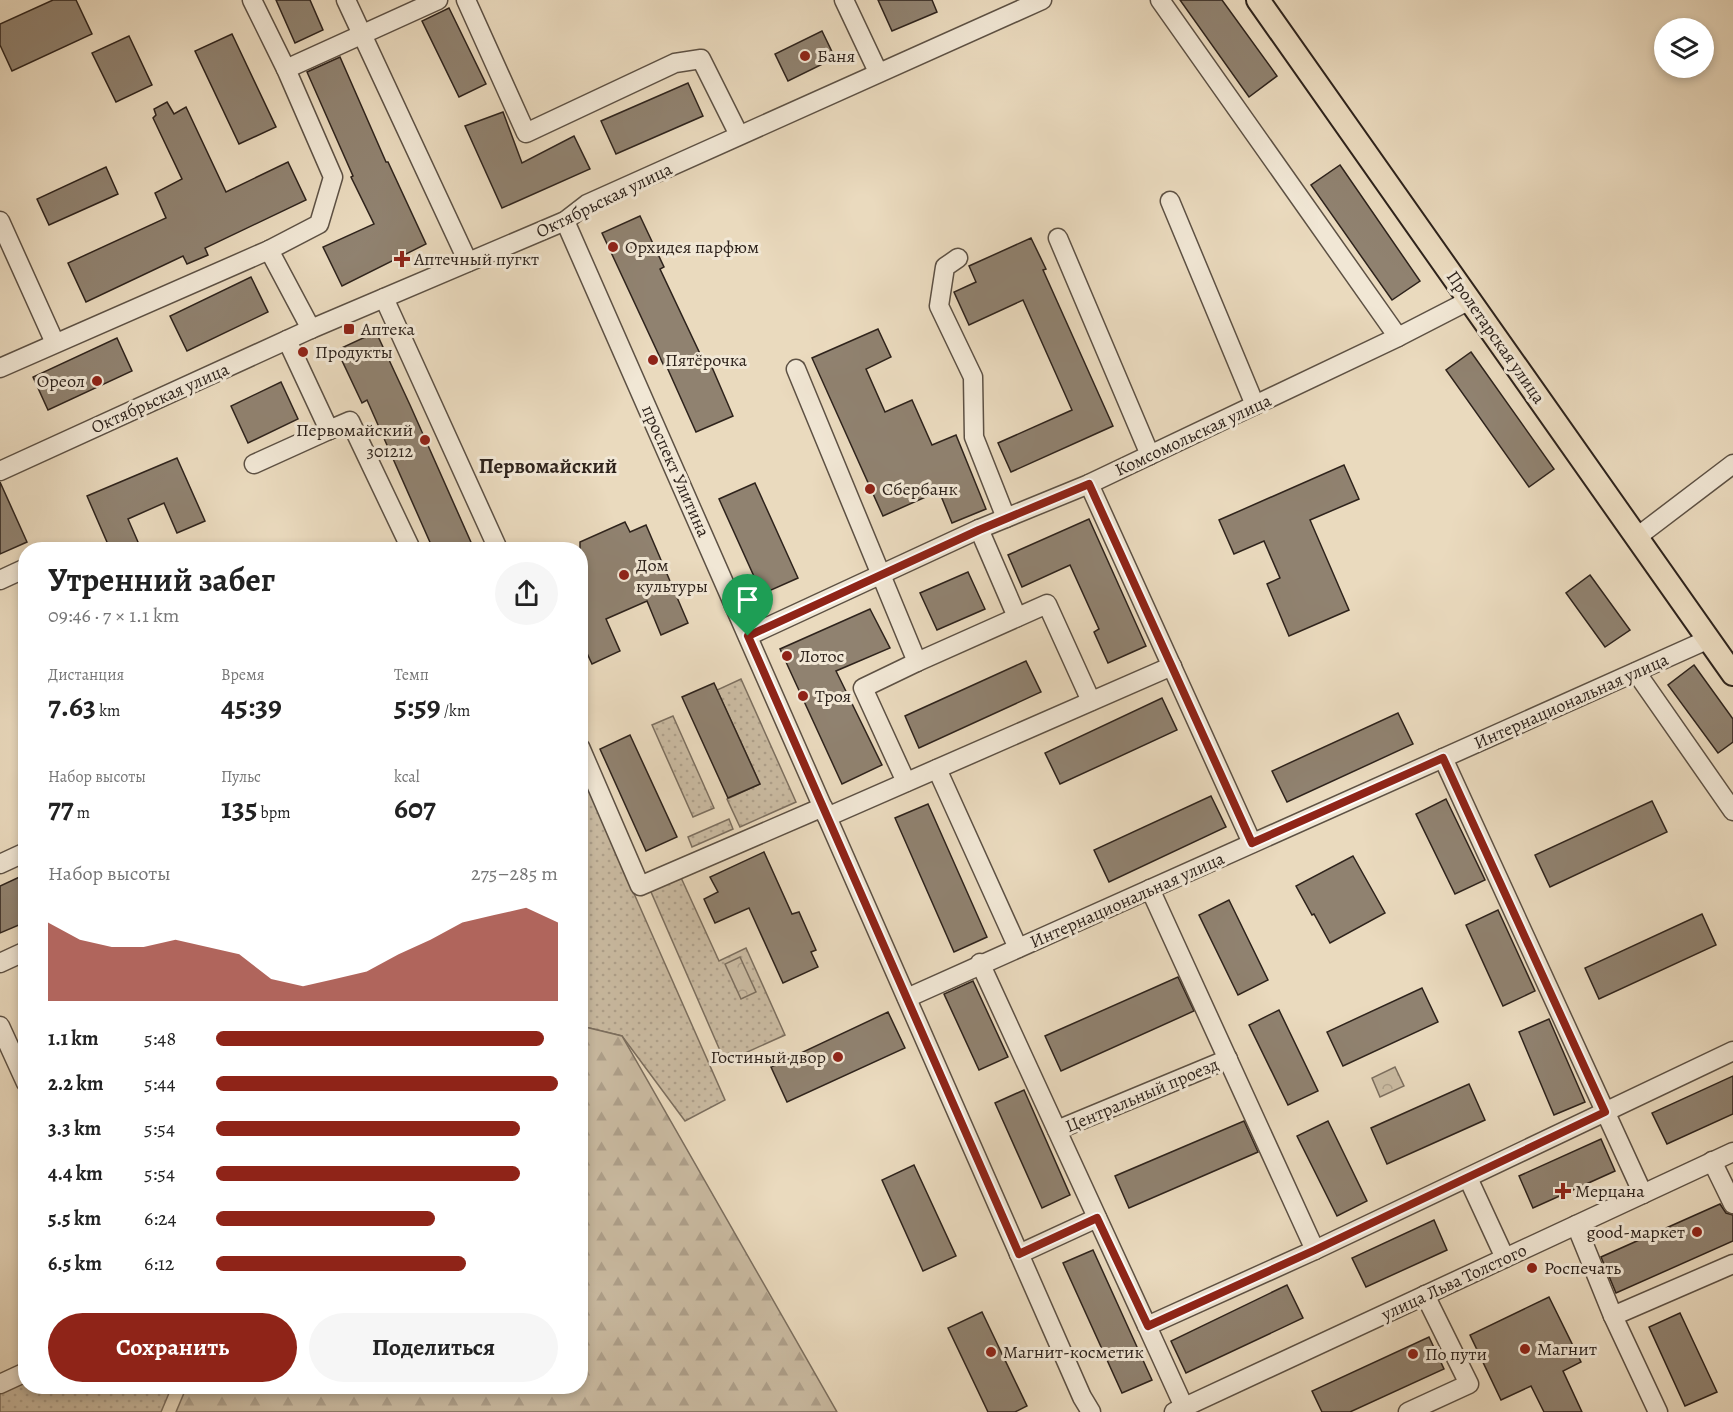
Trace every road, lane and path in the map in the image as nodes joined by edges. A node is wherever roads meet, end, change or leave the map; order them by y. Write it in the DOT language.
graph roads {
  1 [pos="252,0"];
  2 [pos="346,0"];
  3 [pos="438,0"];
  4 [pos="466,0"];
  5 [pos="844,0"];
  6 [pos="1042,0"];
  7 [pos="1160,0"];
  8 [pos="1258,0"];
  9 [pos="362,34"];
  10 [pos="286,69"];
  11 [pos="878,72"];
  12 [pos="739,135"];
  13 [pos="1170,201"];
  14 [pos="0,221"];
  15 [pos="565,221"];
  16 [pos="1058,238"];
  17 [pos="269,250"];
  18 [pos="958,258"];
  19 [pos="468,262"];
  20 [pos="384,298"];
  21 [pos="1470,300"];
  22 [pos="311,329"];
  23 [pos="1398,337"];
  24 [pos="287,340"];
  25 [pos="55,343"];
  26 [pos="0,368"];
  27 [pos="796,369"];
  28 [pos="1255,405"];
  29 [pos="329,430"];
  30 [pos="1150,455"];
  31 [pos="254,464"];
  32 [pos="1733,464"];
  33 [pos="0,471"];
  34 [pos="1089,484"];
  35 [pos="1006,518"];
  36 [pos="979,530"];
  37 [pos="1637,537"];
  38 [pos="408,542"];
  39 [pos="495,542"];
  40 [pos="18,572"];
  41 [pos="882,574"];
  42 [pos="0,580"];
  43 [pos="1017,617"];
  44 [pos="748,636"];
  45 [pos="1709,639"];
  46 [pos="917,662"];
  47 [pos="1172,666"];
  48 [pos="1636,672"];
  49 [pos="1733,674"];
  50 [pos="1091,701"];
  51 [pos="1443,758"];
  52 [pos="588,766"];
  53 [pos="937,769"];
  54 [pos="906,782"];
  55 [pos="1733,811"];
  56 [pos="825,812"];
  57 [pos="1252,843"];
  58 [pos="18,856"];
  59 [pos="0,864"];
  60 [pos="1150,889"];
  61 [pos="1018,948"];
  62 [pos="18,955"];
  63 [pos="0,963"];
  64 [pos="980,963"];
  65 [pos="907,998"];
  66 [pos="0,1026"];
  67 [pos="1733,1051"];
  68 [pos="1228,1059"];
  69 [pos="18,1065"];
  70 [pos="1605,1112"];
  71 [pos="1057,1130"];
  72 [pos="1733,1152"];
  73 [pos="1712,1161"];
  74 [pos="1468,1178"];
  75 [pos="1643,1194"];
  76 [pos="1733,1204"];
  77 [pos="1097,1218"];
  78 [pos="1576,1225"];
  79 [pos="1315,1250"];
  80 [pos="1019,1254"];
  81 [pos="1505,1258"];
  82 [pos="1733,1264"];
  83 [pos="1425,1295"];
  84 [pos="1613,1316"];
  85 [pos="1148,1326"];
  86 [pos="18,1376"];
  87 [pos="0,1384"];
  88 [pos="1179,1410"];
  89 [pos="1091,1412"];
  90 [pos="1408,1412"];
  91 [pos="1658,1412"];
  1 -- 10 [label="street"];
  2 -- 9 [label="street"];
  3 -- 9 [label="street"];
  4 -- 12 [label="street"];
  5 -- 11 [label="street"];
  6 -- 11 [label="street, Октябрьская улица"];
  7 -- 23 [label="street"];
  8 -- 21 [label="main road, Пролетарская улица"];
  9 -- 10 [label="street"];
  9 -- 19 [label="street"];
  10 -- 17 [label="street"];
  11 -- 12 [label="street, Октябрьская улица"];
  12 -- 15 [label="street, Октябрьская улица"];
  13 -- 28 [label="street"];
  14 -- 25 [label="street"];
  15 -- 19 [label="street, Октябрьская улица"];
  15 -- 44 [label="street, проспект Улитина"];
  16 -- 30 [label="street"];
  17 -- 22 [label="street"];
  17 -- 25 [label="street"];
  18 -- 35 [label="street"];
  19 -- 20 [label="street, Октябрьская улица"];
  20 -- 22 [label="street, Октябрьская улица"];
  20 -- 39 [label="street"];
  21 -- 23 [label="street, Комсомольская улица"];
  21 -- 37 [label="main road, Пролетарская улица"];
  22 -- 24 [label="street, Октябрьская улица"];
  23 -- 28 [label="street, Комсомольская улица"];
  24 -- 29 [label="street"];
  24 -- 33 [label="street, Октябрьская улица"];
  25 -- 26 [label="street"];
  27 -- 41 [label="street"];
  28 -- 30 [label="street, Комсомольская улица"];
  29 -- 31 [label="street"];
  29 -- 38 [label="street"];
  30 -- 34 [label="street, Комсомольская улица"];
  32 -- 37 [label="street"];
  34 -- 35 [label="street, Комсомольская улица"];
  34 -- 47 [label="street"];
  35 -- 36 [label="street, Комсомольская улица"];
  36 -- 41 [label="street, Комсомольская улица"];
  36 -- 43 [label="street"];
  37 -- 45 [label="main road, Пролетарская улица"];
  40 -- 42 [label="street"];
  41 -- 44 [label="street, Комсомольская улица"];
  41 -- 46 [label="street"];
  43 -- 46 [label="street"];
  43 -- 50 [label="street"];
  44 -- 56 [label="street, проспект Улитина"];
  45 -- 48 [label="street, Интернациональная улица"];
  45 -- 49 [label="main road, Пролетарская улица"];
  46 -- 54 [label="street"];
  47 -- 50 [label="street"];
  47 -- 57 [label="street"];
  48 -- 51 [label="street, Интернациональная улица"];
  48 -- 55 [label="street"];
  50 -- 53 [label="street"];
  51 -- 57 [label="street, Интернациональная улица"];
  51 -- 70 [label="street"];
  52 -- 56 [label="street"];
  53 -- 54 [label="street"];
  53 -- 61 [label="street"];
  54 -- 56 [label="street"];
  56 -- 65 [label="street, проспект Улитина"];
  57 -- 60 [label="street, Интернациональная улица"];
  58 -- 59 [label="street"];
  60 -- 61 [label="street, Интернациональная улица"];
  60 -- 68 [label="street"];
  61 -- 64 [label="street, Интернациональная улица"];
  62 -- 63 [label="street"];
  64 -- 65 [label="street, Интернациональная улица"];
  64 -- 71 [label="street"];
  65 -- 80 [label="street, проспект Улитина"];
  66 -- 69 [label="street"];
  67 -- 70 [label="street"];
  68 -- 71 [label="street, Центральный проезд"];
  68 -- 79 [label="street"];
  70 -- 74 [label="street"];
  70 -- 75 [label="street"];
  71 -- 77 [label="street"];
  72 -- 73 [label="street, улица Льва Толстого"];
  73 -- 75 [label="street, улица Льва Толстого"];
  73 -- 76 [label="street"];
  74 -- 79 [label="street"];
  74 -- 81 [label="street"];
  75 -- 78 [label="street, улица Льва Толстого"];
  77 -- 80 [label="street"];
  77 -- 85 [label="street"];
  78 -- 81 [label="street, улица Льва Толстого"];
  78 -- 84 [label="street"];
  79 -- 85 [label="street"];
  80 -- 89 [label="street, проспект Улитина"];
  81 -- 83 [label="street, улица Льва Толстого"];
  82 -- 84 [label="street"];
  83 -- 88 [label="street, улица Льва Толстого"];
  83 -- 90 [label="street"];
  84 -- 91 [label="street"];
  85 -- 88 [label="street"];
  86 -- 87 [label="street"];
}
